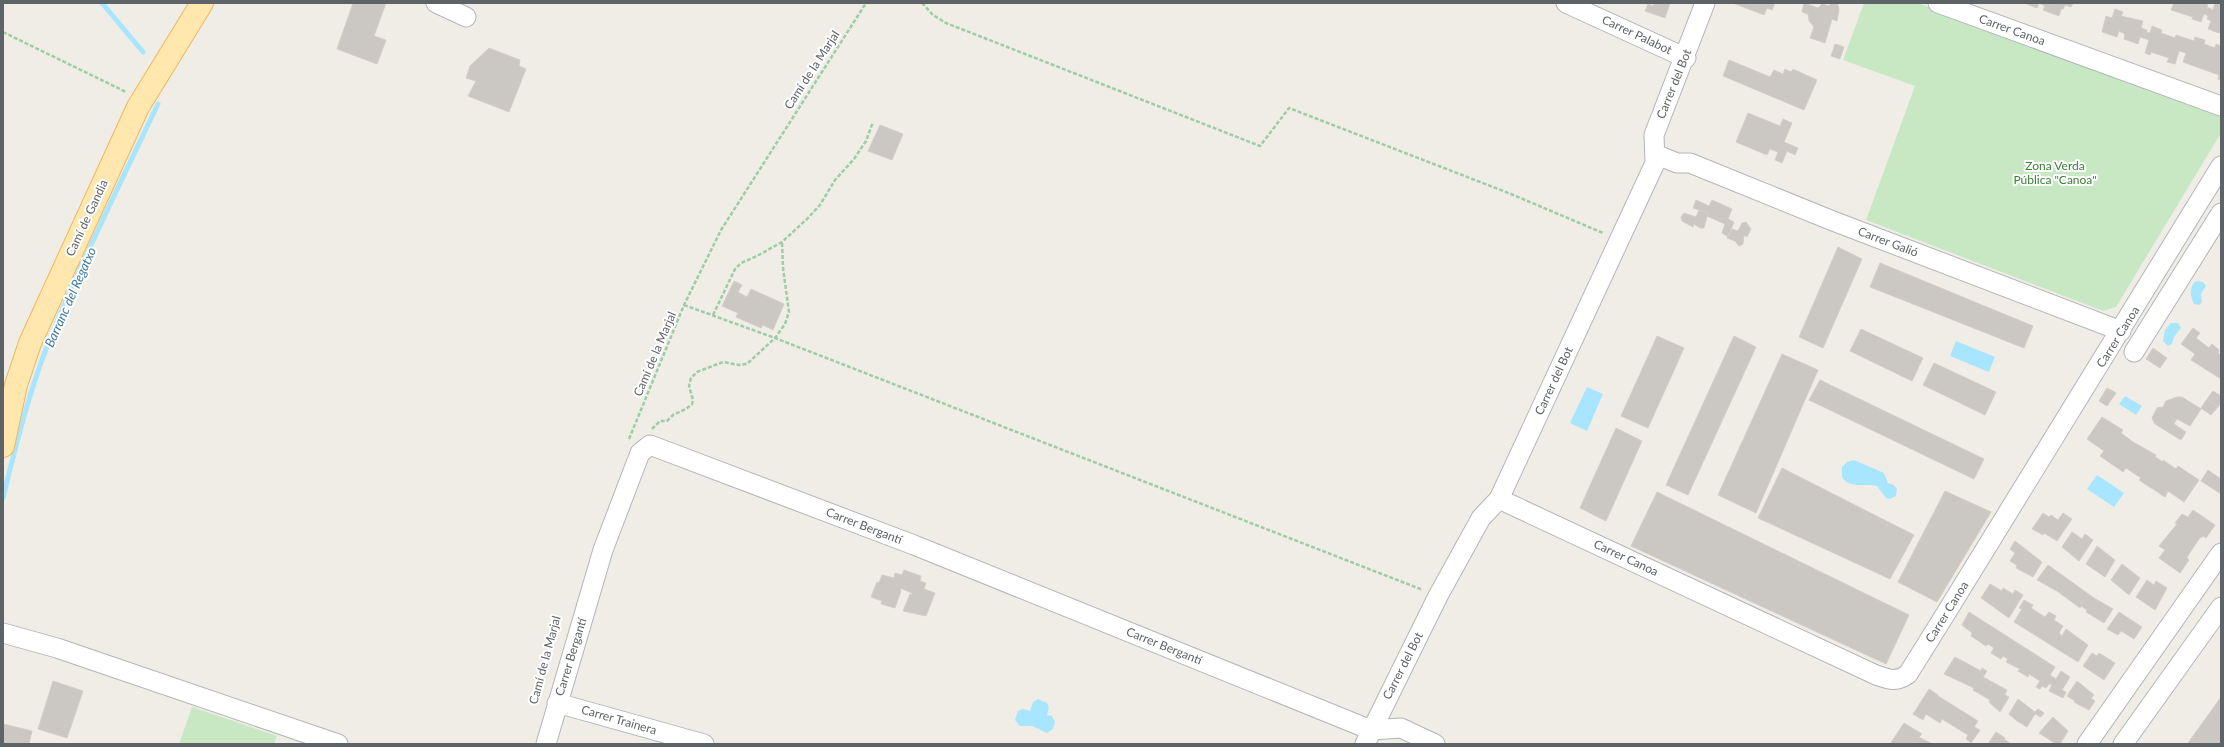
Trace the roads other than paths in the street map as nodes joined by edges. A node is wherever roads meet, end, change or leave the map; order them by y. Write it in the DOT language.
graph roads {
  1 [pos="202,3"];
  2 [pos="436,3"];
  3 [pos="1566,3"];
  4 [pos="1705,3"];
  5 [pos="1938,3"];
  6 [pos="466,17"];
  7 [pos="1686,58"];
  8 [pos="2221,106"];
  9 [pos="1655,154"];
  10 [pos="2221,166"];
  11 [pos="2221,213"];
  12 [pos="2121,331"];
  13 [pos="2134,352"];
  14 [pos="3,446"];
  15 [pos="1499,499"];
  16 [pos="2221,553"];
  17 [pos="2221,607"];
  18 [pos="3,633"];
  19 [pos="557,703"];
  20 [pos="1368,737"];
  21 [pos="338,744"];
  22 [pos="546,744"];
  23 [pos="704,744"];
  24 [pos="1435,744"];
  25 [pos="2087,744"];
  26 [pos="2123,744"];
  1 -- 14 [label="main road, Camí de Gandia"];
  2 -- 6 [label="street"];
  3 -- 7 [label="street, Carrer Palabot"];
  4 -- 7 [label="street, Carrer del Bot"];
  5 -- 8 [label="street, Carrer Canoa"];
  7 -- 9 [label="street, Carrer del Bot"];
  9 -- 12 [label="street, Carrer Galió"];
  9 -- 15 [label="street, Carrer del Bot"];
  10 -- 12 [label="street, Carrer Canoa"];
  11 -- 13 [label="street"];
  12 -- 15 [label="street, Carrer Canoa"];
  15 -- 20 [label="street, Carrer del Bot"];
  16 -- 25 [label="street"];
  17 -- 26 [label="street"];
  18 -- 21 [label="street"];
  19 -- 20 [label="street, Carrer Bergantí"];
  19 -- 22 [label="street, Carrer Bergantí"];
  19 -- 23 [label="street, Carrer Trainera"];
  20 -- 24 [label="street"];
}
